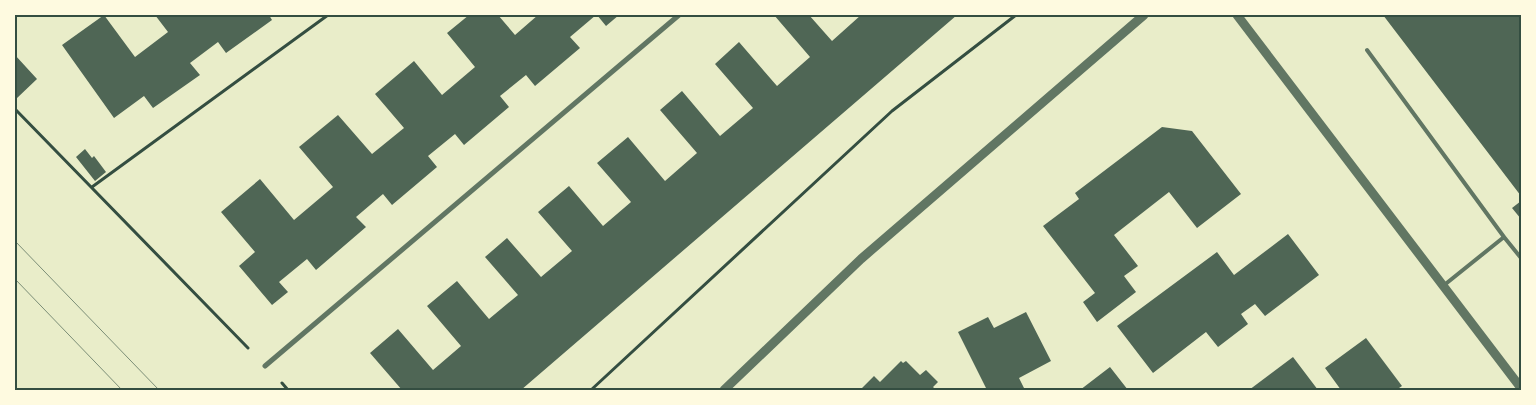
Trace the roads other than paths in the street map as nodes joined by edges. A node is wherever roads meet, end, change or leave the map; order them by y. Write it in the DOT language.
graph roads {
  1 [pos="679,15"];
  2 [pos="1144,15"];
  3 [pos="1238,15"];
  4 [pos="1367,50"];
  5 [pos="1504,236"];
  6 [pos="1521,258"];
  7 [pos="1443,286"];
  8 [pos="265,366"];
  9 [pos="1521,388"];
  10 [pos="724,390"];
  1 -- 8 [label="street"];
  2 -- 10 [label="street"];
  3 -- 7 [label="street"];
  4 -- 5 [label="lane"];
  5 -- 6 [label="lane"];
  5 -- 7 [label="lane"];
  7 -- 9 [label="street"];
}
